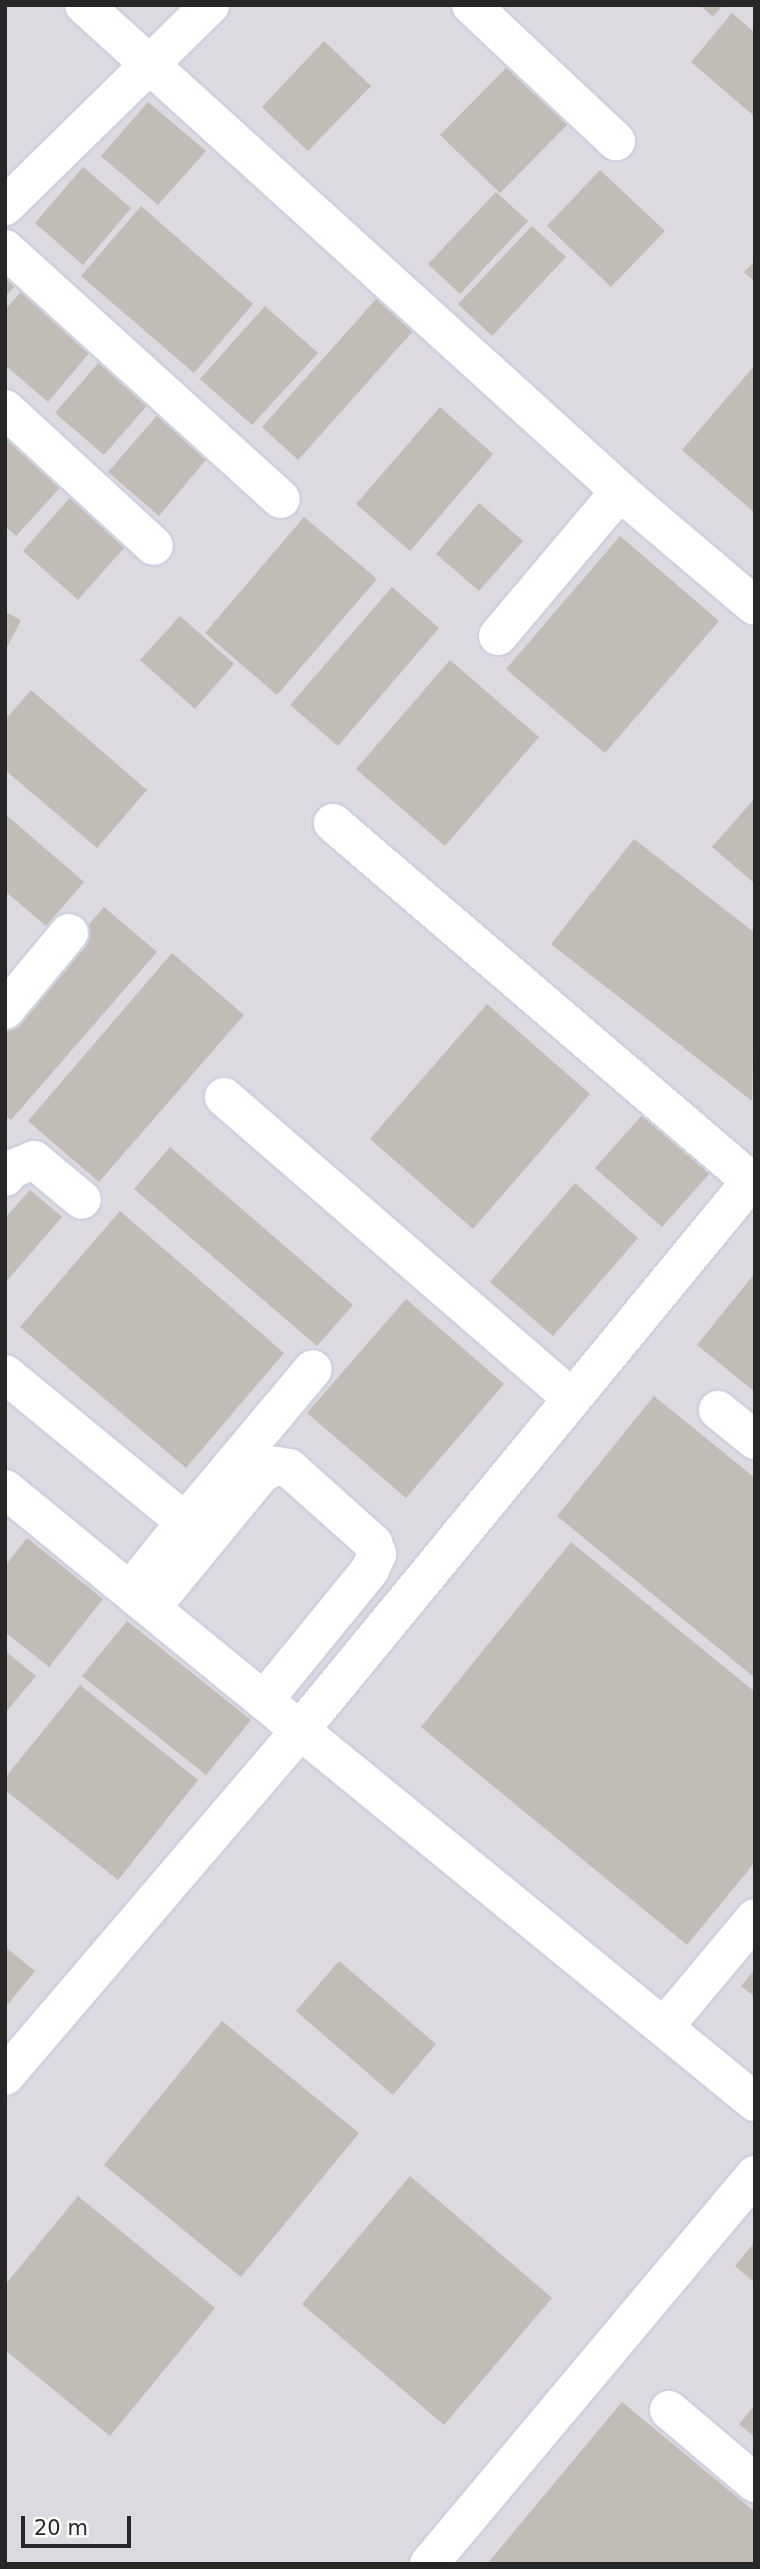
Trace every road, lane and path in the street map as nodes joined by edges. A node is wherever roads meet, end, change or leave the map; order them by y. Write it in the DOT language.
graph roads {
  1 [pos="84,5"];
  2 [pos="210,5"];
  3 [pos="471,5"];
  4 [pos="149,61"];
  5 [pos="616,141"];
  6 [pos="5,206"];
  7 [pos="5,249"];
  8 [pos="5,408"];
  9 [pos="620,491"];
  10 [pos="281,499"];
  11 [pos="154,546"];
  12 [pos="755,606"];
  13 [pos="498,636"];
  14 [pos="333,823"];
  15 [pos="69,933"];
  16 [pos="5,1010"];
  17 [pos="224,1097"];
  18 [pos="5,1177"];
  19 [pos="753,1179"];
  20 [pos="82,1200"];
  21 [pos="313,1369"];
  22 [pos="5,1374"];
  23 [pos="571,1398"];
  24 [pos="718,1410"];
  25 [pos="755,1440"];
  26 [pos="5,1489"];
  27 [pos="185,1522"];
  28 [pos="140,1599"];
  29 [pos="264,1700"];
  30 [pos="300,1730"];
  31 [pos="755,1918"];
  32 [pos="664,2027"];
  33 [pos="5,2076"];
  34 [pos="755,2102"];
  35 [pos="755,2175"];
  36 [pos="669,2410"];
  37 [pos="755,2483"];
  38 [pos="429,2564"];
  1 -- 4 [label="street"];
  2 -- 4 [label="street"];
  3 -- 5 [label="street"];
  4 -- 6 [label="street"];
  4 -- 9 [label="street"];
  7 -- 10 [label="street"];
  8 -- 11 [label="street"];
  9 -- 12 [label="street"];
  9 -- 13 [label="street"];
  14 -- 19 [label="street"];
  15 -- 16 [label="street"];
  17 -- 23 [label="street"];
  18 -- 20 [label="street"];
  19 -- 23 [label="street"];
  21 -- 27 [label="street"];
  22 -- 27 [label="street"];
  23 -- 30 [label="street"];
  24 -- 25 [label="street"];
  26 -- 28 [label="street"];
  27 -- 28 [label="street"];
  28 -- 29 [label="street"];
  28 -- 29 [label="street"];
  29 -- 30 [label="street"];
  30 -- 32 [label="street"];
  30 -- 33 [label="street"];
  31 -- 32 [label="street"];
  32 -- 34 [label="street"];
  35 -- 38 [label="street"];
  36 -- 37 [label="street"];
}
